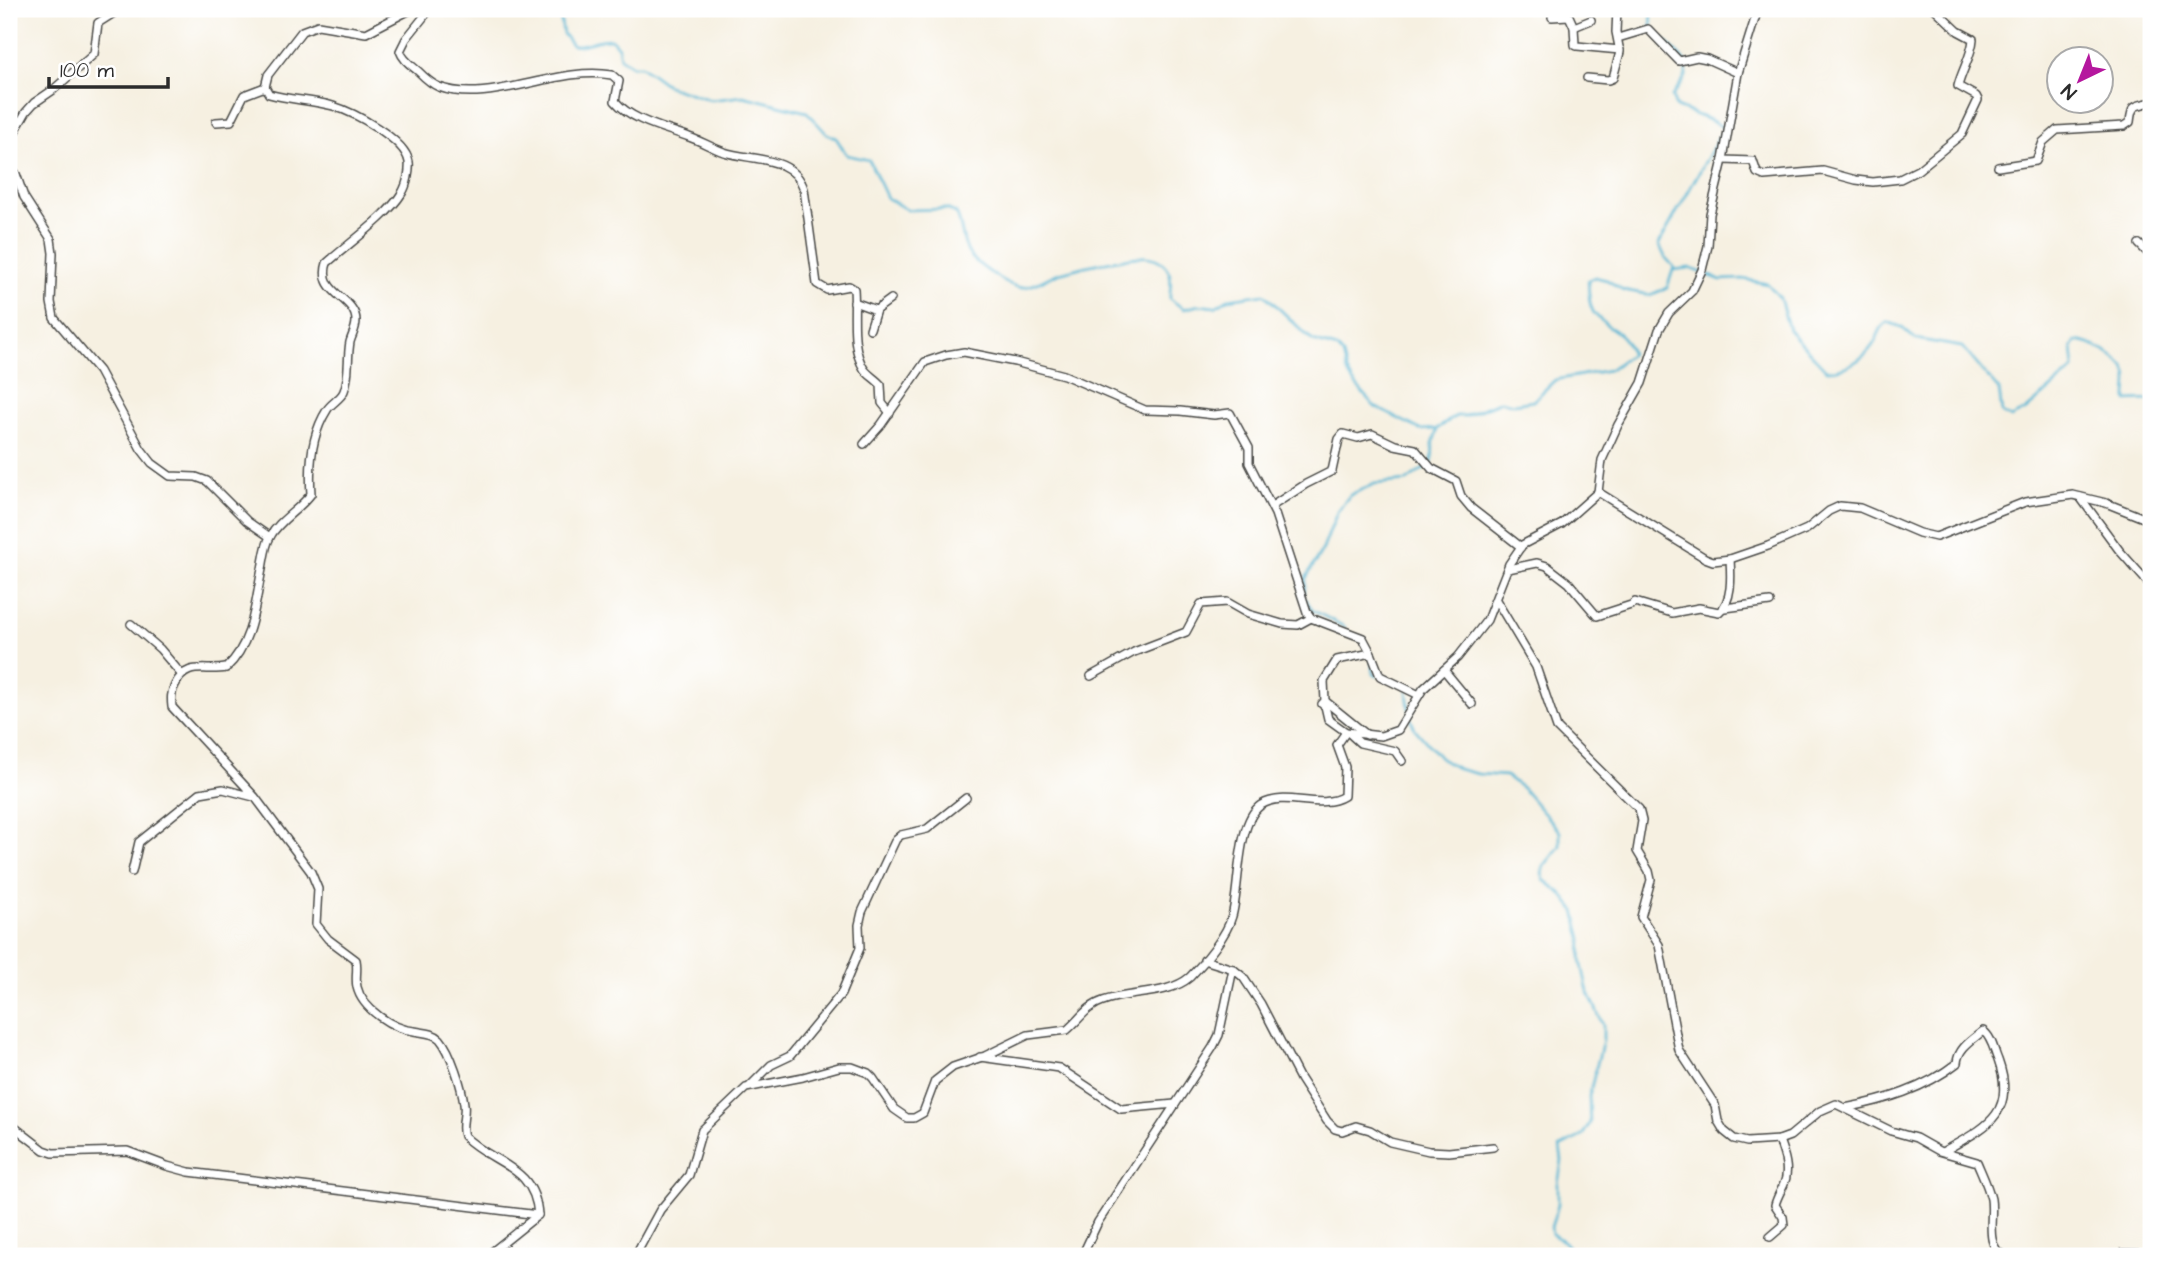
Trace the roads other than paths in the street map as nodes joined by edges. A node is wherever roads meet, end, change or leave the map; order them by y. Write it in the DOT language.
graph roads {
  1 [pos="120,9"];
  2 [pos="430,9"];
  3 [pos="1617,9"];
  4 [pos="1758,9"];
  5 [pos="1935,9"];
  6 [pos="409,10"];
  7 [pos="1552,18"];
  8 [pos="1591,20"];
  9 [pos="1574,27"];
  10 [pos="1618,38"];
  11 [pos="1620,50"];
  12 [pos="1738,73"];
  13 [pos="1587,78"];
  14 [pos="265,87"];
  15 [pos="2151,102"];
  16 [pos="216,122"];
  17 [pos="9,142"];
  18 [pos="1724,160"];
  19 [pos="9,165"];
  20 [pos="1998,167"];
  21 [pos="2139,244"];
  22 [pos="2151,256"];
  23 [pos="891,299"];
  24 [pos="854,302"];
  25 [pos="876,310"];
  26 [pos="870,329"];
  27 [pos="890,413"];
  28 [pos="864,444"];
  29 [pos="1598,492"];
  30 [pos="2080,496"];
  31 [pos="1272,506"];
  32 [pos="2151,521"];
  33 [pos="270,537"];
  34 [pos="1521,547"];
  35 [pos="1730,559"];
  36 [pos="1508,569"];
  37 [pos="2151,586"];
  38 [pos="1496,600"];
  39 [pos="1770,602"];
  40 [pos="1725,608"];
  41 [pos="1311,618"];
  42 [pos="131,624"];
  43 [pos="1371,653"];
  44 [pos="1444,670"];
  45 [pos="181,674"];
  46 [pos="1091,676"];
  47 [pos="1419,695"];
  48 [pos="1325,701"];
  49 [pos="1472,704"];
  50 [pos="1347,732"];
  51 [pos="1367,735"];
  52 [pos="1402,761"];
  53 [pos="255,797"];
  54 [pos="966,798"];
  55 [pos="132,872"];
  56 [pos="1204,960"];
  57 [pos="1233,969"];
  58 [pos="980,1057"];
  59 [pos="750,1086"];
  60 [pos="1175,1104"];
  61 [pos="1844,1109"];
  62 [pos="9,1123"];
  63 [pos="1779,1140"];
  64 [pos="1493,1147"];
  65 [pos="1944,1151"];
  66 [pos="538,1215"];
  67 [pos="1770,1237"];
  68 [pos="1996,1254"];
  69 [pos="2151,1254"];
  70 [pos="487,1256"];
  71 [pos="635,1256"];
  72 [pos="1082,1256"];
  73 [pos="2004,1256"];
  74 [pos="2116,1256"];
  1 -- 17 [label="street"];
  2 -- 24 [label="street"];
  3 -- 10 [label="street"];
  4 -- 12 [label="street"];
  5 -- 18 [label="street"];
  6 -- 14 [label="street"];
  7 -- 9 [label="street"];
  8 -- 9 [label="street"];
  9 -- 11 [label="street"];
  10 -- 11 [label="street"];
  10 -- 12 [label="street"];
  11 -- 13 [label="street"];
  12 -- 18 [label="street"];
  14 -- 16 [label="street"];
  14 -- 33 [label="street"];
  15 -- 20 [label="street"];
  18 -- 29 [label="street"];
  19 -- 33 [label="street"];
  21 -- 22 [label="street"];
  23 -- 25 [label="street"];
  24 -- 25 [label="street"];
  24 -- 27 [label="street"];
  25 -- 26 [label="street"];
  27 -- 28 [label="street"];
  27 -- 31 [label="street"];
  29 -- 34 [label="street"];
  29 -- 35 [label="street"];
  30 -- 32 [label="street"];
  30 -- 35 [label="street"];
  30 -- 37 [label="street"];
  31 -- 34 [label="street"];
  31 -- 41 [label="street"];
  33 -- 45 [label="street"];
  34 -- 36 [label="street"];
  35 -- 40 [label="street"];
  36 -- 38 [label="street"];
  36 -- 40 [label="street"];
  38 -- 44 [label="street"];
  38 -- 63 [label="street"];
  39 -- 40 [label="street"];
  41 -- 43 [label="street"];
  41 -- 46 [label="street"];
  42 -- 45 [label="street"];
  43 -- 47 [label="street"];
  43 -- 48 [label="street"];
  44 -- 47 [label="street"];
  44 -- 49 [label="street"];
  45 -- 53 [label="street"];
  47 -- 51 [label="street"];
  48 -- 50 [label="street"];
  48 -- 51 [label="street"];
  50 -- 51 [label="street"];
  50 -- 52 [label="street"];
  50 -- 56 [label="street"];
  53 -- 55 [label="street"];
  53 -- 66 [label="street"];
  54 -- 59 [label="street"];
  56 -- 57 [label="street"];
  56 -- 58 [label="street"];
  57 -- 60 [label="street"];
  57 -- 64 [label="street"];
  58 -- 59 [label="street"];
  58 -- 60 [label="street"];
  59 -- 71 [label="street"];
  60 -- 72 [label="street"];
  61 -- 63 [label="street"];
  61 -- 65 [label="street"];
  61 -- 65 [label="street"];
  62 -- 66 [label="street"];
  63 -- 67 [label="street"];
  65 -- 68 [label="street"];
  66 -- 70 [label="street"];
  68 -- 73 [label="street"];
  69 -- 74 [label="street"];
}
